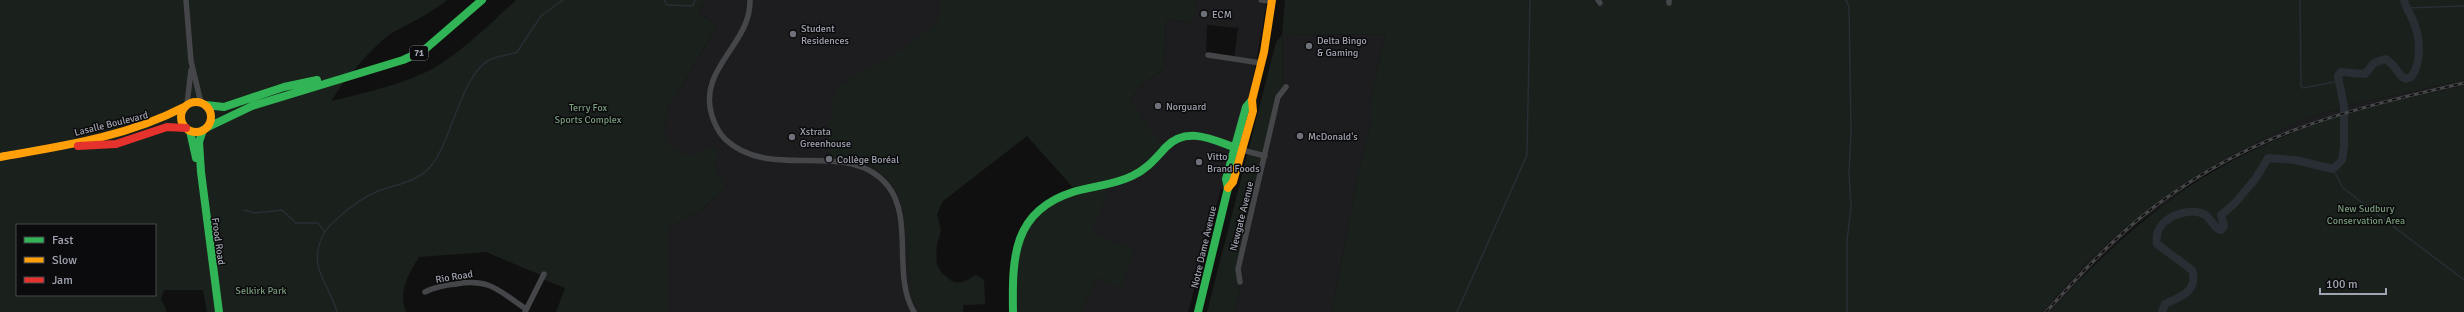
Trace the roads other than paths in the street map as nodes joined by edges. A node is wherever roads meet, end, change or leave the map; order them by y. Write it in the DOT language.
graph roads {
  1 [pos="186,0"];
  2 [pos="482,0"];
  3 [pos="750,0"];
  4 [pos="1261,0"];
  5 [pos="1272,1"];
  6 [pos="1208,55"];
  7 [pos="191,61"];
  8 [pos="1261,63"];
  9 [pos="340,78"];
  10 [pos="1286,87"];
  11 [pos="203,104"];
  12 [pos="186,106"];
  13 [pos="204,129"];
  14 [pos="188,130"];
  15 [pos="1238,148"];
  16 [pos="40,149"];
  17 [pos="1265,156"];
  18 [pos="0,157"];
  19 [pos="201,172"];
  20 [pos="544,274"];
  21 [pos="1240,282"];
  22 [pos="425,292"];
  23 [pos="526,311"];
  24 [pos="219,312"];
  25 [pos="914,312"];
  26 [pos="1014,312"];
  27 [pos="1198,312"];
  1 -- 7 [label="street"];
  2 -- 9 [label="main road, 71"];
  3 -- 25 [label="street"];
  4 -- 5 [label="street"];
  5 -- 8 [label="main road, Notre Dame Avenue"];
  6 -- 8 [label="street"];
  7 -- 11 [label="street"];
  7 -- 12 [label="street"];
  8 -- 15 [label="main road, Notre Dame Avenue"];
  9 -- 11 [label="main road, 71"];
  9 -- 13 [label="main road, 71"];
  10 -- 17 [label="street, Newgate Avenue"];
  11 -- 12 [label="main road"];
  11 -- 13 [label="main road"];
  12 -- 14 [label="main road"];
  12 -- 16 [label="main road, Lasalle Boulevard"];
  13 -- 14 [label="main road"];
  13 -- 19 [label="main road, Frood Road"];
  14 -- 16 [label="main road, Lasalle Boulevard"];
  14 -- 19 [label="main road, Frood Road"];
  15 -- 17 [label="street"];
  15 -- 26 [label="main road"];
  15 -- 27 [label="main road, Notre Dame Avenue"];
  16 -- 18 [label="main road, Lasalle Boulevard"];
  17 -- 21 [label="street, Newgate Avenue"];
  19 -- 24 [label="main road, Frood Road"];
  20 -- 23 [label="street"];
  22 -- 23 [label="street, Rio Road"];
}
